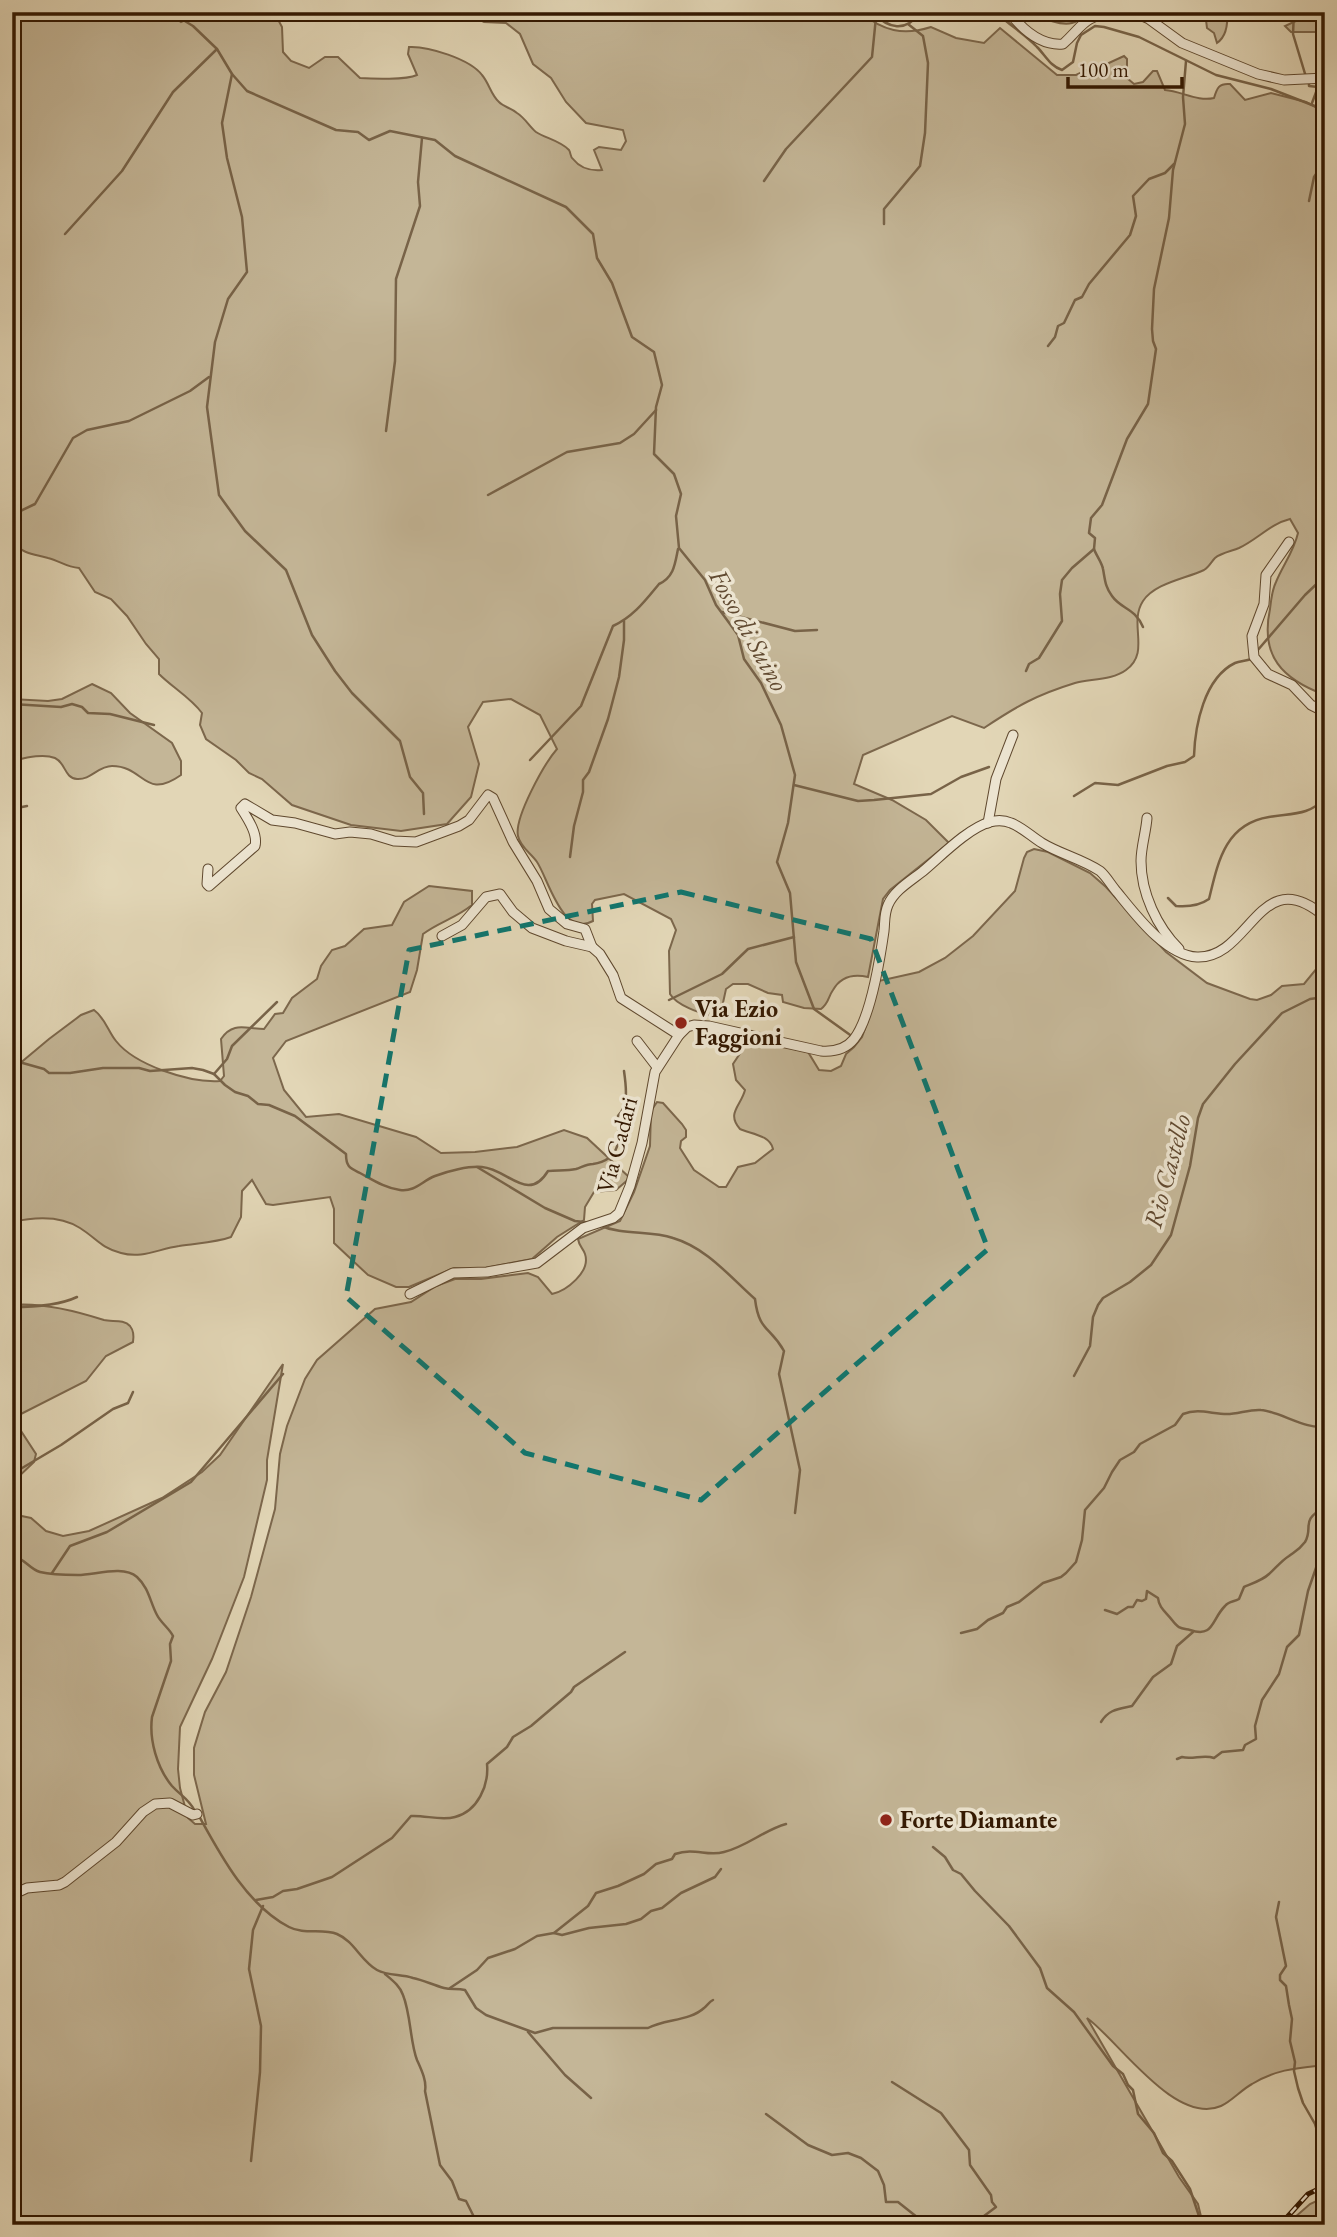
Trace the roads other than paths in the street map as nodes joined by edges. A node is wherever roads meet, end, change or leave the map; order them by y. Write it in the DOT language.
graph roads {
  1 [pos="1009,12"];
  2 [pos="1114,12"];
  3 [pos="1133,12"];
  4 [pos="1325,78"];
  5 [pos="1289,542"];
  6 [pos="1325,712"];
  7 [pos="1013,735"];
  8 [pos="1147,818"];
  9 [pos="988,822"];
  10 [pos="208,869"];
  11 [pos="1325,917"];
  12 [pos="442,936"];
  13 [pos="592,947"];
  14 [pos="1185,956"];
  15 [pos="679,1035"];
  16 [pos="637,1041"];
  17 [pos="657,1067"];
  18 [pos="411,1294"];
  19 [pos="197,1814"];
  20 [pos="12,1895"];
  1 -- 2 [label="street"];
  3 -- 4 [label="street"];
  5 -- 6 [label="street"];
  7 -- 9 [label="street"];
  8 -- 14 [label="street"];
  9 -- 14 [label="street"];
  9 -- 15 [label="street"];
  10 -- 13 [label="street"];
  11 -- 14 [label="street"];
  12 -- 13 [label="street"];
  13 -- 15 [label="street"];
  15 -- 17 [label="street, Via Cadari"];
  16 -- 17 [label="street, Via Cadari"];
  17 -- 18 [label="street, Via Cadari"];
  19 -- 20 [label="street"];
}
